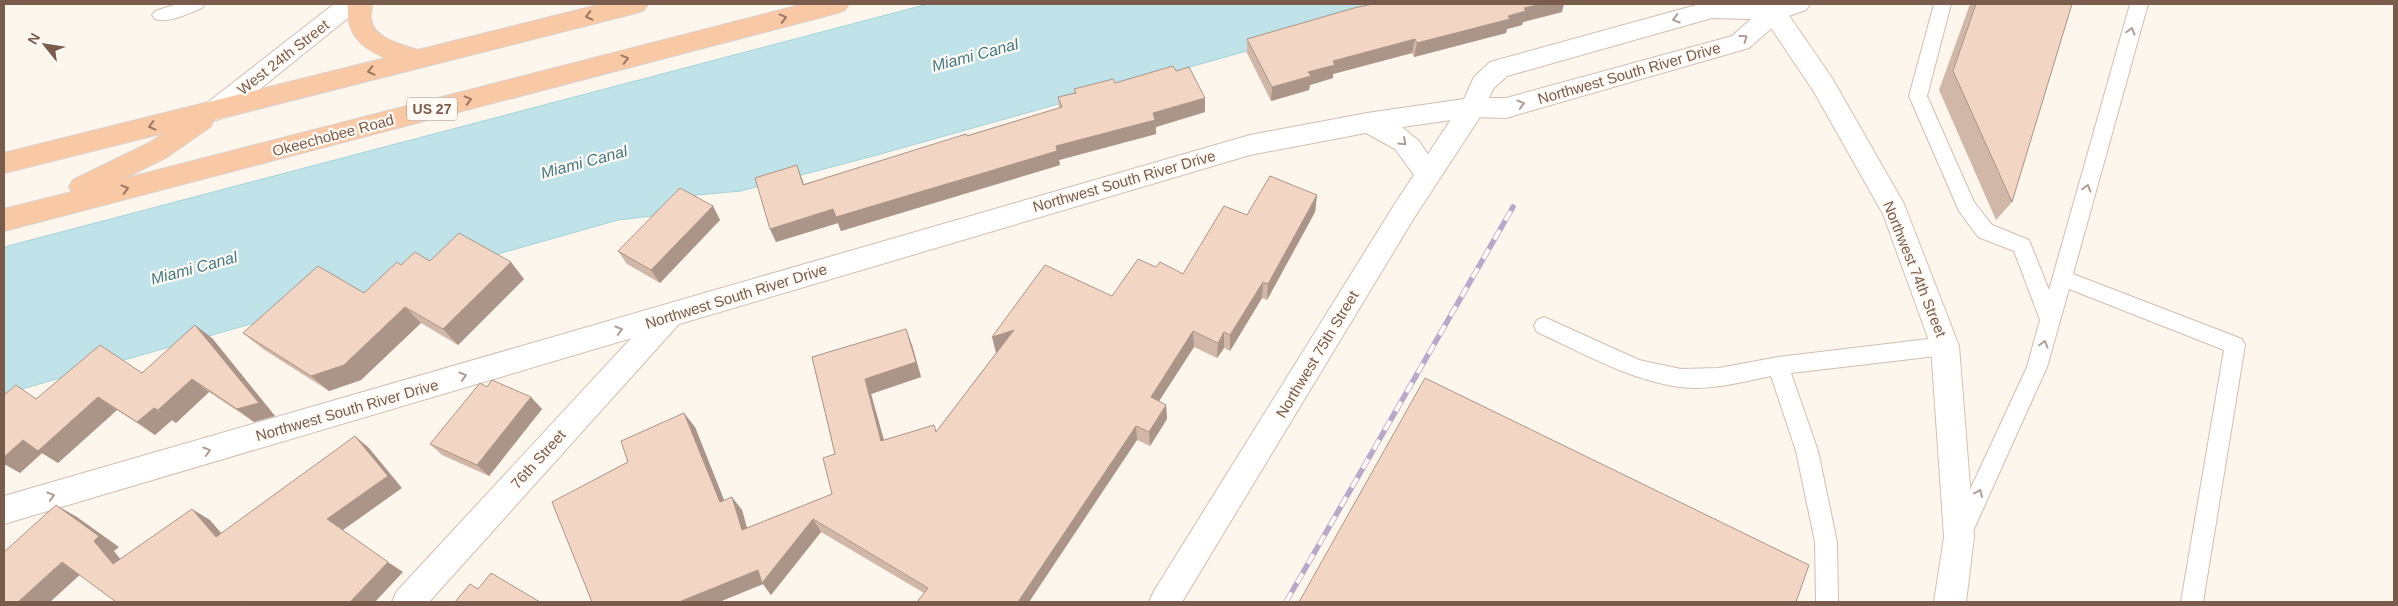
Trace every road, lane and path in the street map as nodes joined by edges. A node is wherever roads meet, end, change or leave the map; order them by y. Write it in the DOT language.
graph roads {
  1 [pos="196,4"];
  2 [pos="350,4"];
  3 [pos="360,4"];
  4 [pos="636,4"];
  5 [pos="837,4"];
  6 [pos="1942,4"];
  7 [pos="2139,4"];
  8 [pos="1780,6"];
  9 [pos="161,15"];
  10 [pos="418,59"];
  11 [pos="1473,108"];
  12 [pos="216,110"];
  13 [pos="1367,123"];
  14 [pos="4,163"];
  15 [pos="1428,175"];
  16 [pos="15,217"];
  17 [pos="2062,278"];
  18 [pos="669,316"];
  19 [pos="2050,320"];
  20 [pos="1544,326"];
  21 [pos="1945,346"];
  22 [pos="1778,366"];
  23 [pos="4,510"];
  24 [pos="1959,537"];
  25 [pos="408,602"];
  26 [pos="1166,602"];
  27 [pos="1827,602"];
  28 [pos="1950,602"];
  29 [pos="2192,602"];
  1 -- 9 [label="lane"];
  2 -- 12 [label="street, West 24th Street"];
  3 -- 10 [label="highway"];
  4 -- 10 [label="highway, one-way"];
  16 -- 5 [label="highway, Okeechobee Road / US 27, one-way"];
  6 -- 19 [label="lane"];
  17 -- 7 [label="lane, Northwest 74th Street, one-way"];
  11 -- 8 [label="street, Northwest South River Drive, one-way"];
  8 -- 11 [label="street, one-way"];
  8 -- 21 [label="street, Northwest 74th Street"];
  10 -- 12 [label="highway, one-way"];
  11 -- 13 [label="street, Northwest South River Drive"];
  11 -- 15 [label="street, Northwest 75th Street"];
  12 -- 14 [label="highway, one-way"];
  12 -- 16 [label="highway"];
  13 -- 15 [label="street, one-way"];
  13 -- 18 [label="street, Northwest South River Drive"];
  15 -- 26 [label="street, Northwest 75th Street"];
  17 -- 19 [label="lane, Northwest 74th Street"];
  17 -- 29 [label="lane"];
  23 -- 18 [label="street, Northwest South River Drive, one-way"];
  18 -- 25 [label="street, 76th Street"];
  24 -- 19 [label="lane, Northwest 74th Street, one-way"];
  20 -- 22 [label="lane"];
  21 -- 22 [label="lane"];
  21 -- 24 [label="street, Northwest 74th Street"];
  22 -- 27 [label="lane"];
  24 -- 28 [label="street, Northwest 74th Street"];
}
